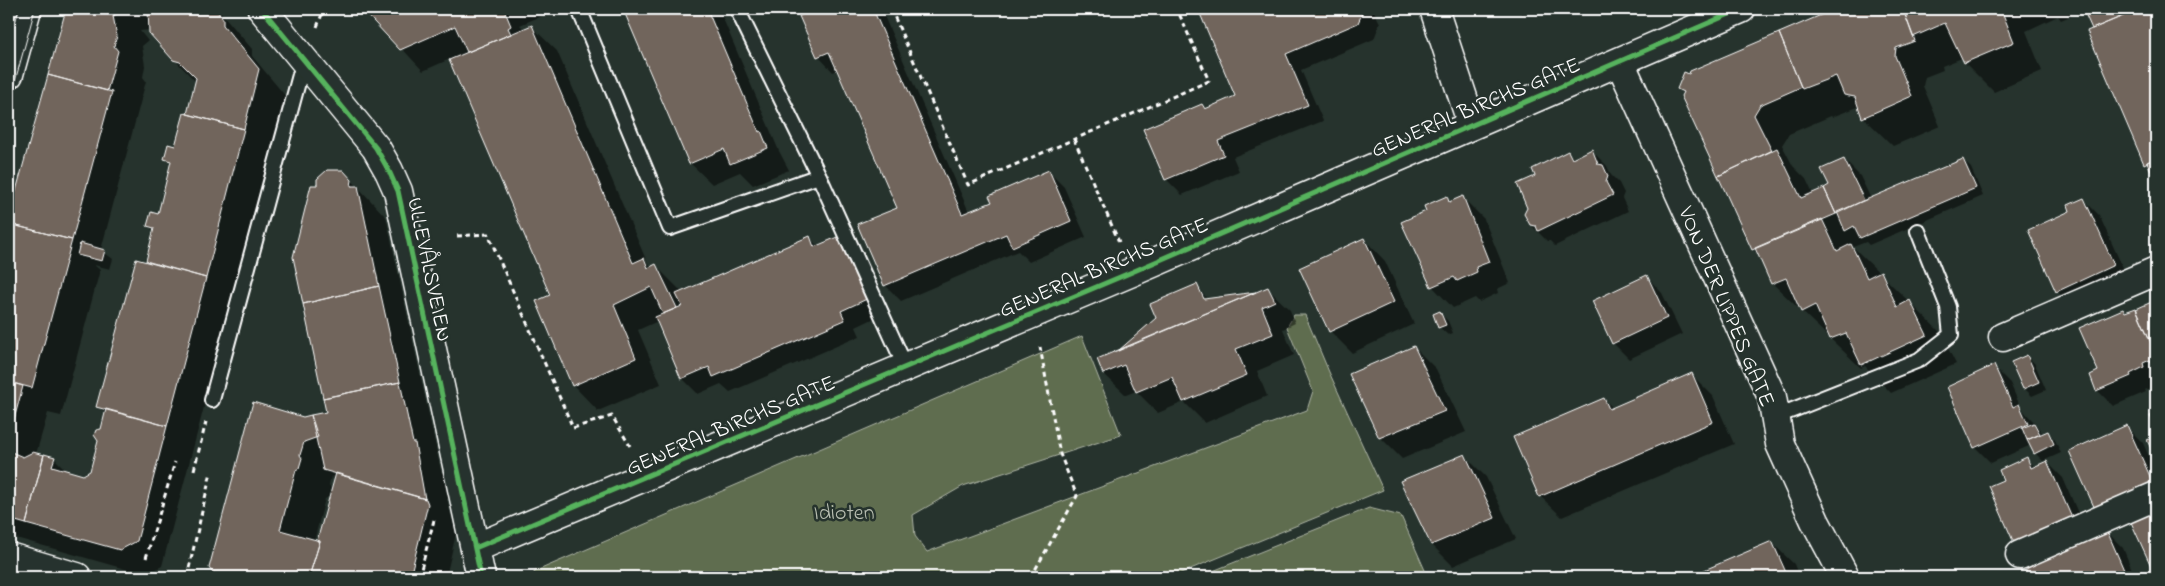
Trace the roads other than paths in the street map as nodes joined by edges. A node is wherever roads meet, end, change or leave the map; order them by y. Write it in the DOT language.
graph roads {
  1 [pos="27,9"];
  2 [pos="262,9"];
  3 [pos="579,9"];
  4 [pos="737,9"];
  5 [pos="1434,9"];
  6 [pos="1742,9"];
  7 [pos="304,60"];
  8 [pos="1620,62"];
  9 [pos="9,74"];
  10 [pos="1472,125"];
  11 [pos="819,176"];
  12 [pos="1918,231"];
  13 [pos="2156,271"];
  14 [pos="2003,336"];
  15 [pos="906,368"];
  16 [pos="212,400"];
  17 [pos="1775,417"];
  18 [pos="2156,496"];
  19 [pos="475,548"];
  20 [pos="2020,556"];
  21 [pos="9,557"];
  22 [pos="77,577"];
  23 [pos="481,577"];
  24 [pos="1845,577"];
  1 -- 9 [label="street"];
  2 -- 7 [label="street, ULLEVÅLSVEIEN"];
  3 -- 11 [label="lane"];
  4 -- 11 [label="lane"];
  5 -- 10 [label="street"];
  6 -- 8 [label="street, GENERAL BIRCHS GATE"];
  7 -- 16 [label="lane"];
  7 -- 19 [label="street, ULLEVÅLSVEIEN"];
  8 -- 10 [label="street, GENERAL BIRCHS GATE"];
  8 -- 17 [label="street, VON DER LIPPES GATE"];
  10 -- 15 [label="street, GENERAL BIRCHS GATE"];
  11 -- 15 [label="lane"];
  12 -- 17 [label="lane"];
  13 -- 14 [label="street"];
  15 -- 19 [label="street, GENERAL BIRCHS GATE"];
  17 -- 24 [label="street, VON DER LIPPES GATE"];
  18 -- 20 [label="street"];
  19 -- 23 [label="street, ULLEVÅLSVEIEN"];
  21 -- 22 [label="street"];
}
